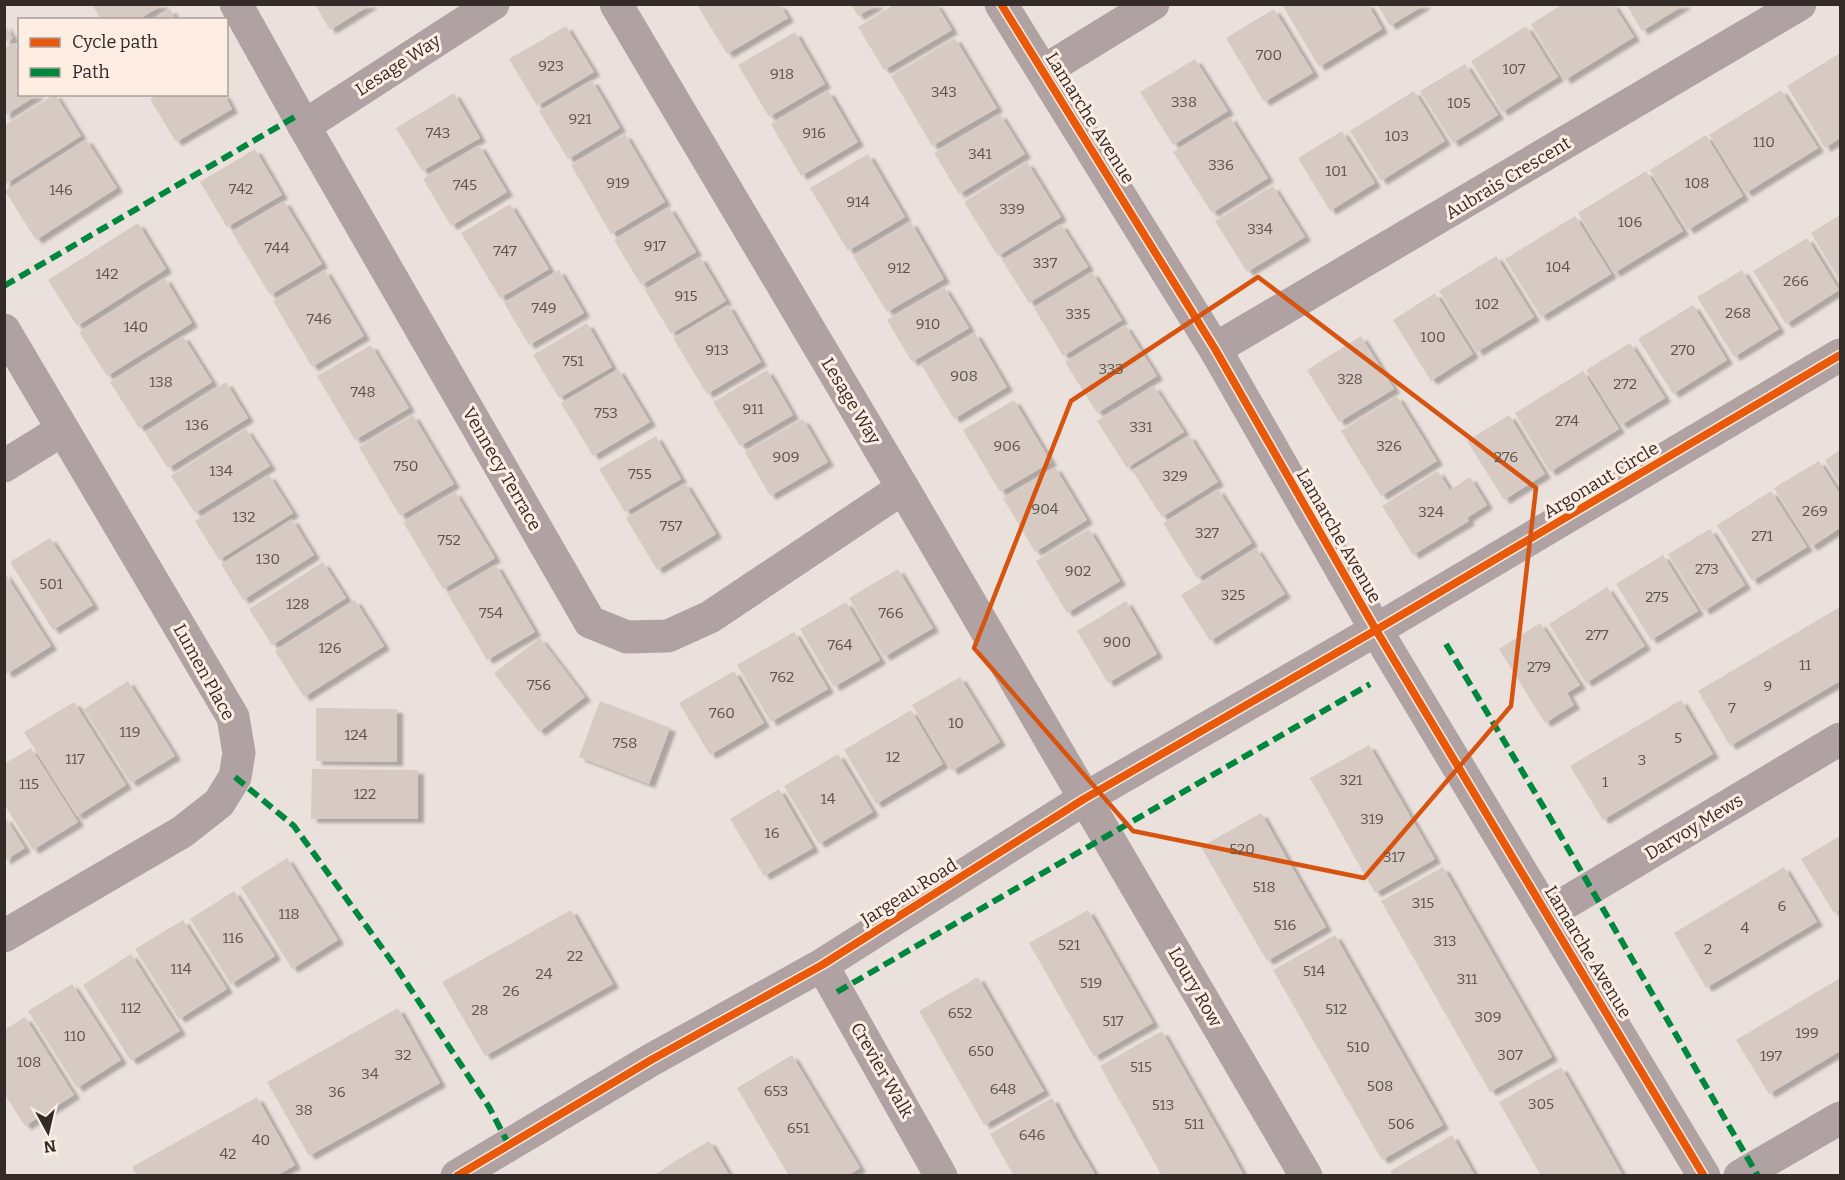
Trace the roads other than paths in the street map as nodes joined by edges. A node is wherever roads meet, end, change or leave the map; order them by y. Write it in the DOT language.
graph roads {
  1 [pos="236,4"];
  2 [pos="493,4"];
  3 [pos="616,4"];
  4 [pos="1001,4"];
  5 [pos="1153,4"];
  6 [pos="1800,4"];
  7 [pos="1044,71"];
  8 [pos="304,126"];
  9 [pos="4,330"];
  10 [pos="1215,349"];
  11 [pos="1840,355"];
  12 [pos="62,430"];
  13 [pos="4,466"];
  14 [pos="903,488"];
  15 [pos="1376,630"];
  16 [pos="1840,739"];
  17 [pos="1084,799"];
  18 [pos="1548,914"];
  19 [pos="4,936"];
  20 [pos="822,965"];
  21 [pos="1840,1118"];
  22 [pos="457,1176"];
  23 [pos="941,1176"];
  24 [pos="1306,1176"];
  25 [pos="1704,1176"];
  26 [pos="1740,1176"];
  1 -- 8 [label="street, Vennecy Terrace"];
  2 -- 8 [label="street, Lesage Way"];
  3 -- 14 [label="street, Lesage Way"];
  4 -- 7 [label="street, Lamarche Avenue"];
  5 -- 7 [label="street"];
  6 -- 10 [label="street, Aubrais Crescent"];
  7 -- 10 [label="street, Lamarche Avenue"];
  8 -- 14 [label="street, Vennecy Terrace"];
  9 -- 12 [label="street, Lumen Place"];
  10 -- 15 [label="street, Lamarche Avenue"];
  11 -- 15 [label="street, Argonaut Circle"];
  12 -- 13 [label="street"];
  12 -- 19 [label="street, Lumen Place"];
  14 -- 17 [label="street, Lesage Way"];
  15 -- 17 [label="street, Jargeau Road"];
  15 -- 18 [label="street, Lamarche Avenue"];
  16 -- 18 [label="street, Darvoy Mews"];
  17 -- 20 [label="street, Jargeau Road"];
  17 -- 24 [label="street, Loury Row"];
  18 -- 25 [label="street, Lamarche Avenue"];
  20 -- 22 [label="street, Jargeau Road"];
  20 -- 23 [label="street, Crevier Walk"];
  21 -- 26 [label="street"];
}
